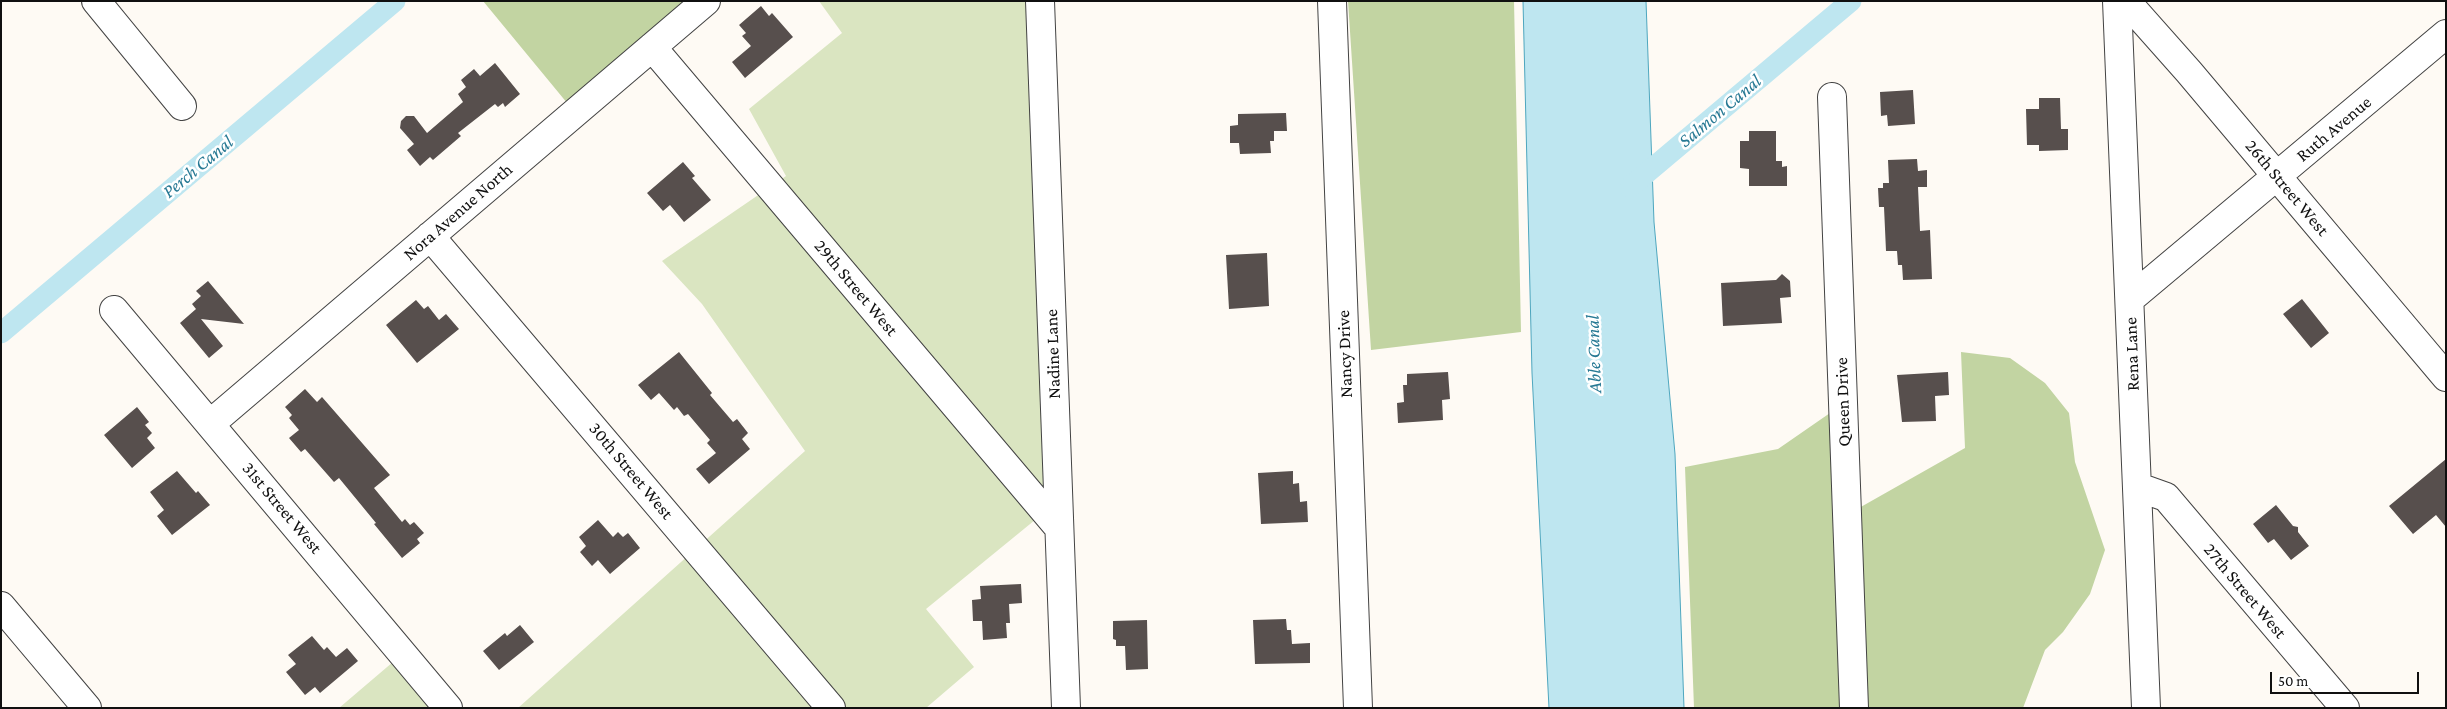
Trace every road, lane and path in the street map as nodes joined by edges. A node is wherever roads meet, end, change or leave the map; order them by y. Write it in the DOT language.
graph roads {
  1 [pos="96,1"];
  2 [pos="706,1"];
  3 [pos="1040,1"];
  4 [pos="1332,1"];
  5 [pos="2117,1"];
  6 [pos="2126,1"];
  7 [pos="2446,34"];
  8 [pos="652,47"];
  9 [pos="1832,96"];
  10 [pos="182,106"];
  11 [pos="2277,177"];
  12 [pos="430,236"];
  13 [pos="2130,299"];
  14 [pos="114,310"];
  15 [pos="2446,377"];
  16 [pos="210,424"];
  17 [pos="2138,487"];
  18 [pos="1059,528"];
  19 [pos="1,606"];
  20 [pos="87,708"];
  21 [pos="448,708"];
  22 [pos="831,708"];
  23 [pos="1066,708"];
  24 [pos="1358,708"];
  25 [pos="1854,708"];
  26 [pos="2146,708"];
  27 [pos="2344,708"];
  1 -- 10 [label="street"];
  2 -- 8 [label="street, Nora Avenue North"];
  3 -- 18 [label="street, Nadine Lane"];
  4 -- 24 [label="street, Nancy Drive"];
  5 -- 13 [label="street, Rena Lane"];
  6 -- 11 [label="street, 26th Street West"];
  7 -- 11 [label="street, Ruth Avenue"];
  8 -- 12 [label="street, Nora Avenue North"];
  8 -- 18 [label="street, 29th Street West"];
  9 -- 25 [label="street, Queen Drive"];
  11 -- 13 [label="street, Ruth Avenue"];
  11 -- 15 [label="street, 26th Street West"];
  12 -- 16 [label="street, Nora Avenue North"];
  12 -- 22 [label="street, 30th Street West"];
  13 -- 17 [label="street, Rena Lane"];
  14 -- 16 [label="street, 31st Street West"];
  16 -- 21 [label="street, 31st Street West"];
  17 -- 26 [label="street, Rena Lane"];
  17 -- 27 [label="street, 27th Street West"];
  18 -- 23 [label="street, Nadine Lane"];
  19 -- 20 [label="street"];
}
